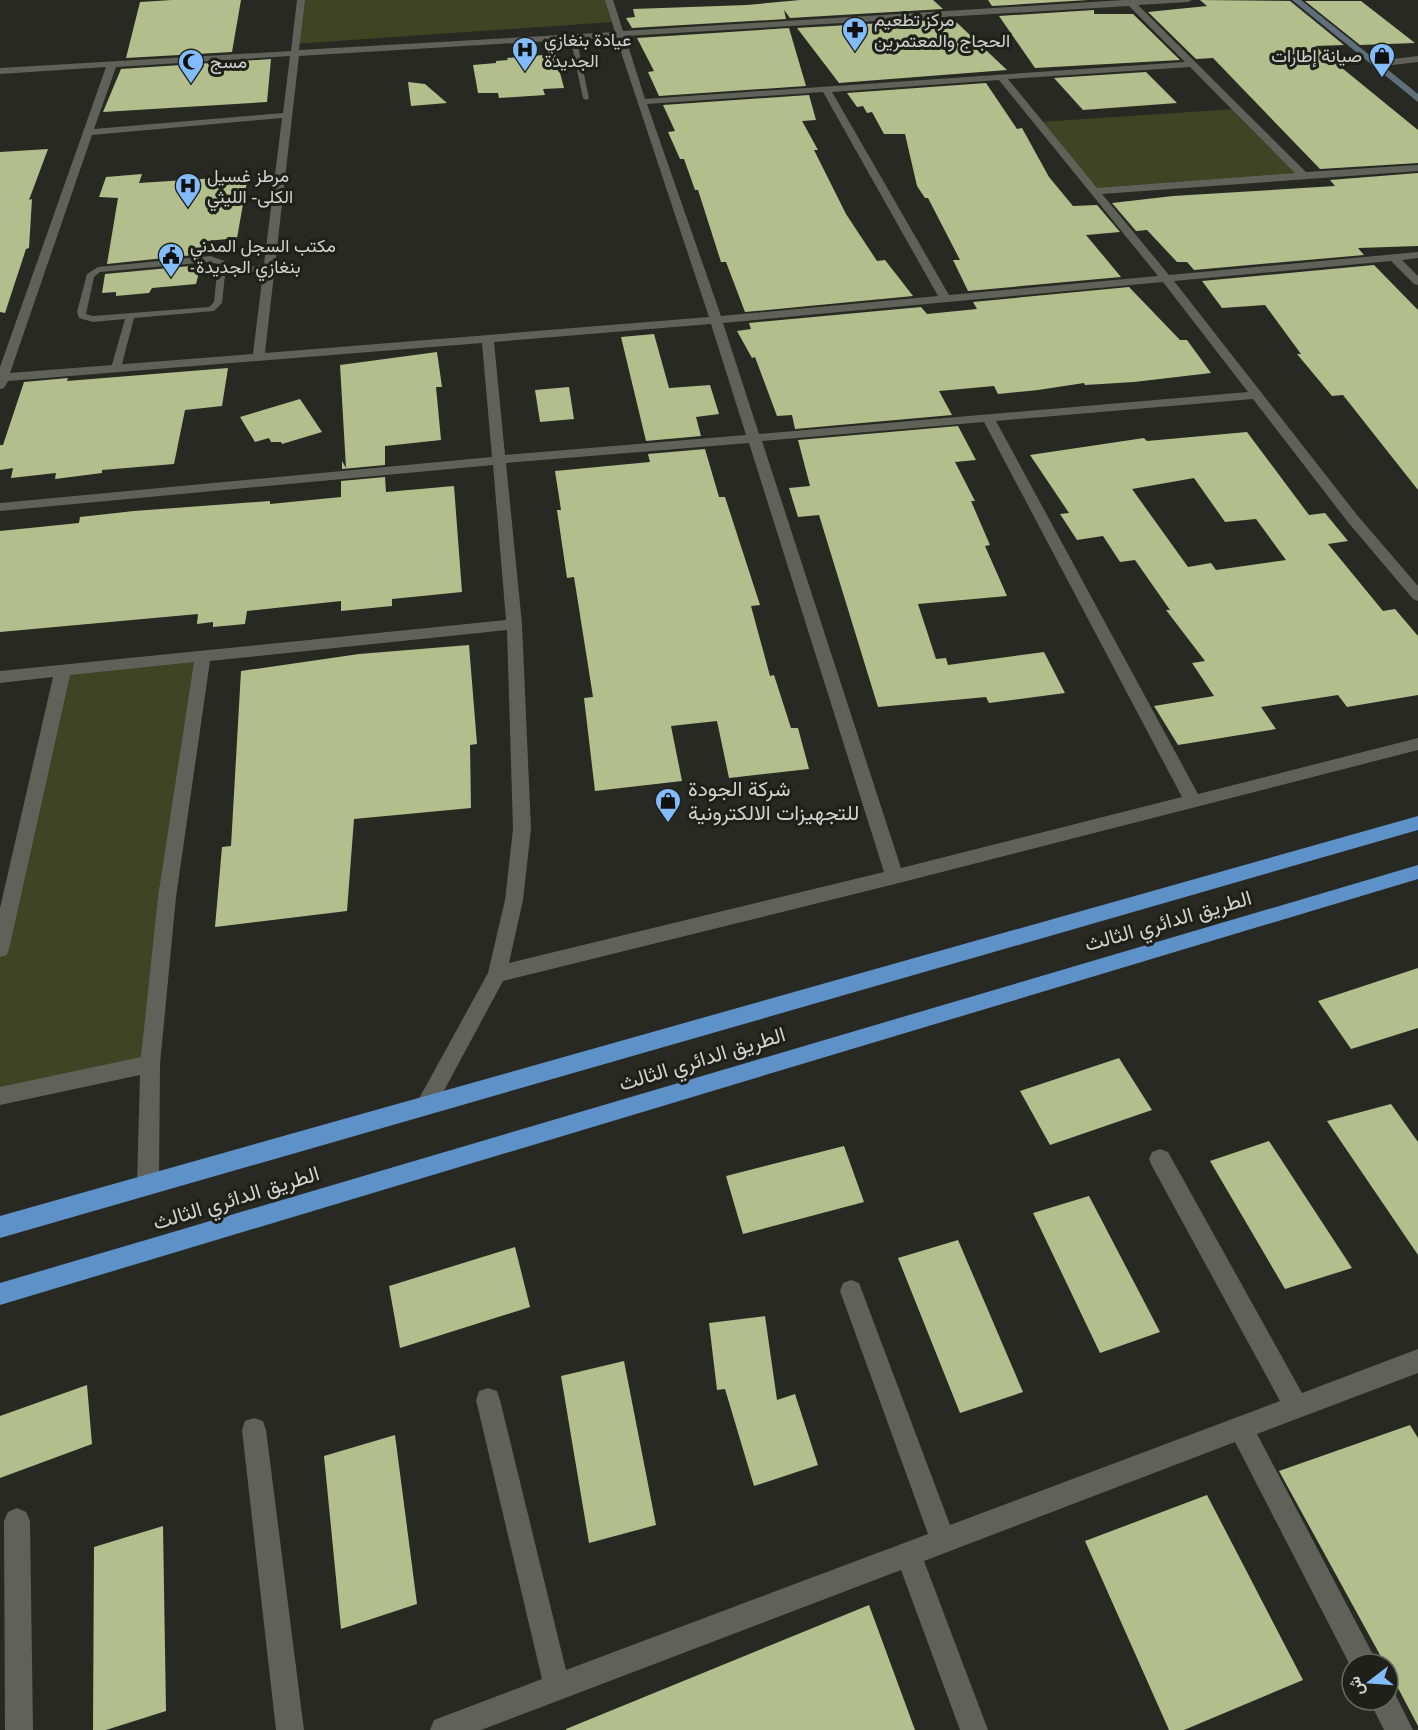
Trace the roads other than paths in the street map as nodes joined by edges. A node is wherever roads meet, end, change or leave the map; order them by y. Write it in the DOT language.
graph roads {
  1 [pos="301,0"];
  2 [pos="609,0"];
  3 [pos="964,0"];
  4 [pos="1188,0"];
  5 [pos="1296,0"];
  6 [pos="1130,2"];
  7 [pos="975,13"];
  8 [pos="619,34"];
  9 [pos="573,37"];
  10 [pos="295,53"];
  11 [pos="1418,59"];
  12 [pos="111,64"];
  13 [pos="1191,64"];
  14 [pos="1376,64"];
  15 [pos="0,71"];
  16 [pos="1002,78"];
  17 [pos="826,90"];
  18 [pos="1417,96"];
  19 [pos="586,98"];
  20 [pos="641,102"];
  21 [pos="288,115"];
  22 [pos="88,132"];
  23 [pos="1418,168"];
  24 [pos="1303,175"];
  25 [pos="1095,191"];
  26 [pos="1418,255"];
  27 [pos="1393,257"];
  28 [pos="270,267"];
  29 [pos="221,273"];
  30 [pos="1167,280"];
  31 [pos="1418,282"];
  32 [pos="946,299"];
  33 [pos="130,317"];
  34 [pos="716,320"];
  35 [pos="488,337"];
  36 [pos="259,356"];
  37 [pos="116,368"];
  38 [pos="1,380"];
  39 [pos="1257,395"];
  40 [pos="988,417"];
  41 [pos="752,437"];
  42 [pos="499,460"];
  43 [pos="0,507"];
  44 [pos="1418,596"];
  45 [pos="514,624"];
  46 [pos="203,656"];
  47 [pos="63,670"];
  48 [pos="0,677"];
  49 [pos="1418,744"];
  50 [pos="1193,801"];
  51 [pos="1418,823"];
  52 [pos="1418,872"];
  53 [pos="895,877"];
  54 [pos="0,949"];
  55 [pos="497,974"];
  56 [pos="150,1064"];
  57 [pos="0,1096"];
  58 [pos="426,1104"];
  59 [pos="1160,1159"];
  60 [pos="147,1184"];
  61 [pos="0,1227"];
  62 [pos="850,1291"];
  63 [pos="0,1294"];
  64 [pos="1418,1361"];
  65 [pos="488,1400"];
  66 [pos="1296,1407"];
  67 [pos="1241,1428"];
  68 [pos="254,1430"];
  69 [pos="16,1521"];
  70 [pos="943,1541"];
  71 [pos="908,1554"];
  72 [pos="1358,1652"];
  73 [pos="557,1687"];
  74 [pos="1389,1712"];
  75 [pos="19,1730"];
  76 [pos="290,1730"];
  77 [pos="444,1730"];
  78 [pos="974,1730"];
  79 [pos="1399,1730"];
  1 -- 10 [label="street"];
  2 -- 8 [label="street"];
  3 -- 7 [label="street"];
  4 -- 6 [label="street"];
  5 -- 14 [label="main road"];
  6 -- 7 [label="street"];
  6 -- 13 [label="street"];
  7 -- 8 [label="street"];
  8 -- 9 [label="street"];
  8 -- 20 [label="street"];
  9 -- 10 [label="street"];
  9 -- 19 [label="lane"];
  10 -- 12 [label="street"];
  10 -- 21 [label="street"];
  11 -- 14 [label="street"];
  12 -- 15 [label="street"];
  12 -- 22 [label="street"];
  13 -- 16 [label="street"];
  13 -- 24 [label="street"];
  14 -- 18 [label="main road"];
  16 -- 17 [label="street"];
  16 -- 25 [label="street"];
  17 -- 20 [label="street"];
  17 -- 32 [label="street"];
  20 -- 34 [label="street"];
  21 -- 22 [label="street"];
  21 -- 28 [label="street"];
  22 -- 38 [label="street"];
  23 -- 24 [label="street"];
  24 -- 25 [label="street"];
  25 -- 30 [label="street"];
  26 -- 27 [label="street"];
  27 -- 30 [label="street"];
  27 -- 31 [label="street"];
  28 -- 29 [label="lane"];
  28 -- 36 [label="street"];
  29 -- 33 [label="lane"];
  29 -- 33 [label="lane"];
  30 -- 32 [label="street"];
  30 -- 39 [label="street"];
  32 -- 34 [label="street"];
  33 -- 37 [label="lane"];
  34 -- 35 [label="street"];
  34 -- 41 [label="street"];
  35 -- 36 [label="street"];
  35 -- 42 [label="street"];
  36 -- 37 [label="street"];
  37 -- 38 [label="street"];
  39 -- 40 [label="street"];
  39 -- 44 [label="street"];
  40 -- 41 [label="street"];
  40 -- 50 [label="street"];
  41 -- 42 [label="street"];
  41 -- 53 [label="street"];
  42 -- 43 [label="street"];
  42 -- 45 [label="street"];
  45 -- 46 [label="street"];
  45 -- 55 [label="street"];
  46 -- 47 [label="street"];
  46 -- 56 [label="street"];
  47 -- 48 [label="street"];
  47 -- 54 [label="street"];
  49 -- 50 [label="street"];
  50 -- 53 [label="street"];
  51 -- 58 [label="highway, الطريق الدائري الثالث"];
  52 -- 63 [label="highway, الطريق الدائري الثالث"];
  53 -- 55 [label="street"];
  55 -- 58 [label="street"];
  56 -- 57 [label="street"];
  56 -- 60 [label="street"];
  58 -- 60 [label="highway, الطريق الدائري الثالث"];
  59 -- 66 [label="street"];
  60 -- 61 [label="highway, الطريق الدائري الثالث"];
  62 -- 70 [label="street"];
  64 -- 66 [label="street"];
  65 -- 73 [label="street"];
  66 -- 67 [label="street"];
  67 -- 70 [label="street"];
  67 -- 72 [label="street"];
  68 -- 76 [label="street"];
  69 -- 75 [label="street"];
  70 -- 71 [label="street"];
  71 -- 73 [label="street"];
  71 -- 78 [label="street"];
  73 -- 77 [label="street"];
  74 -- 79 [label="street"];
}
